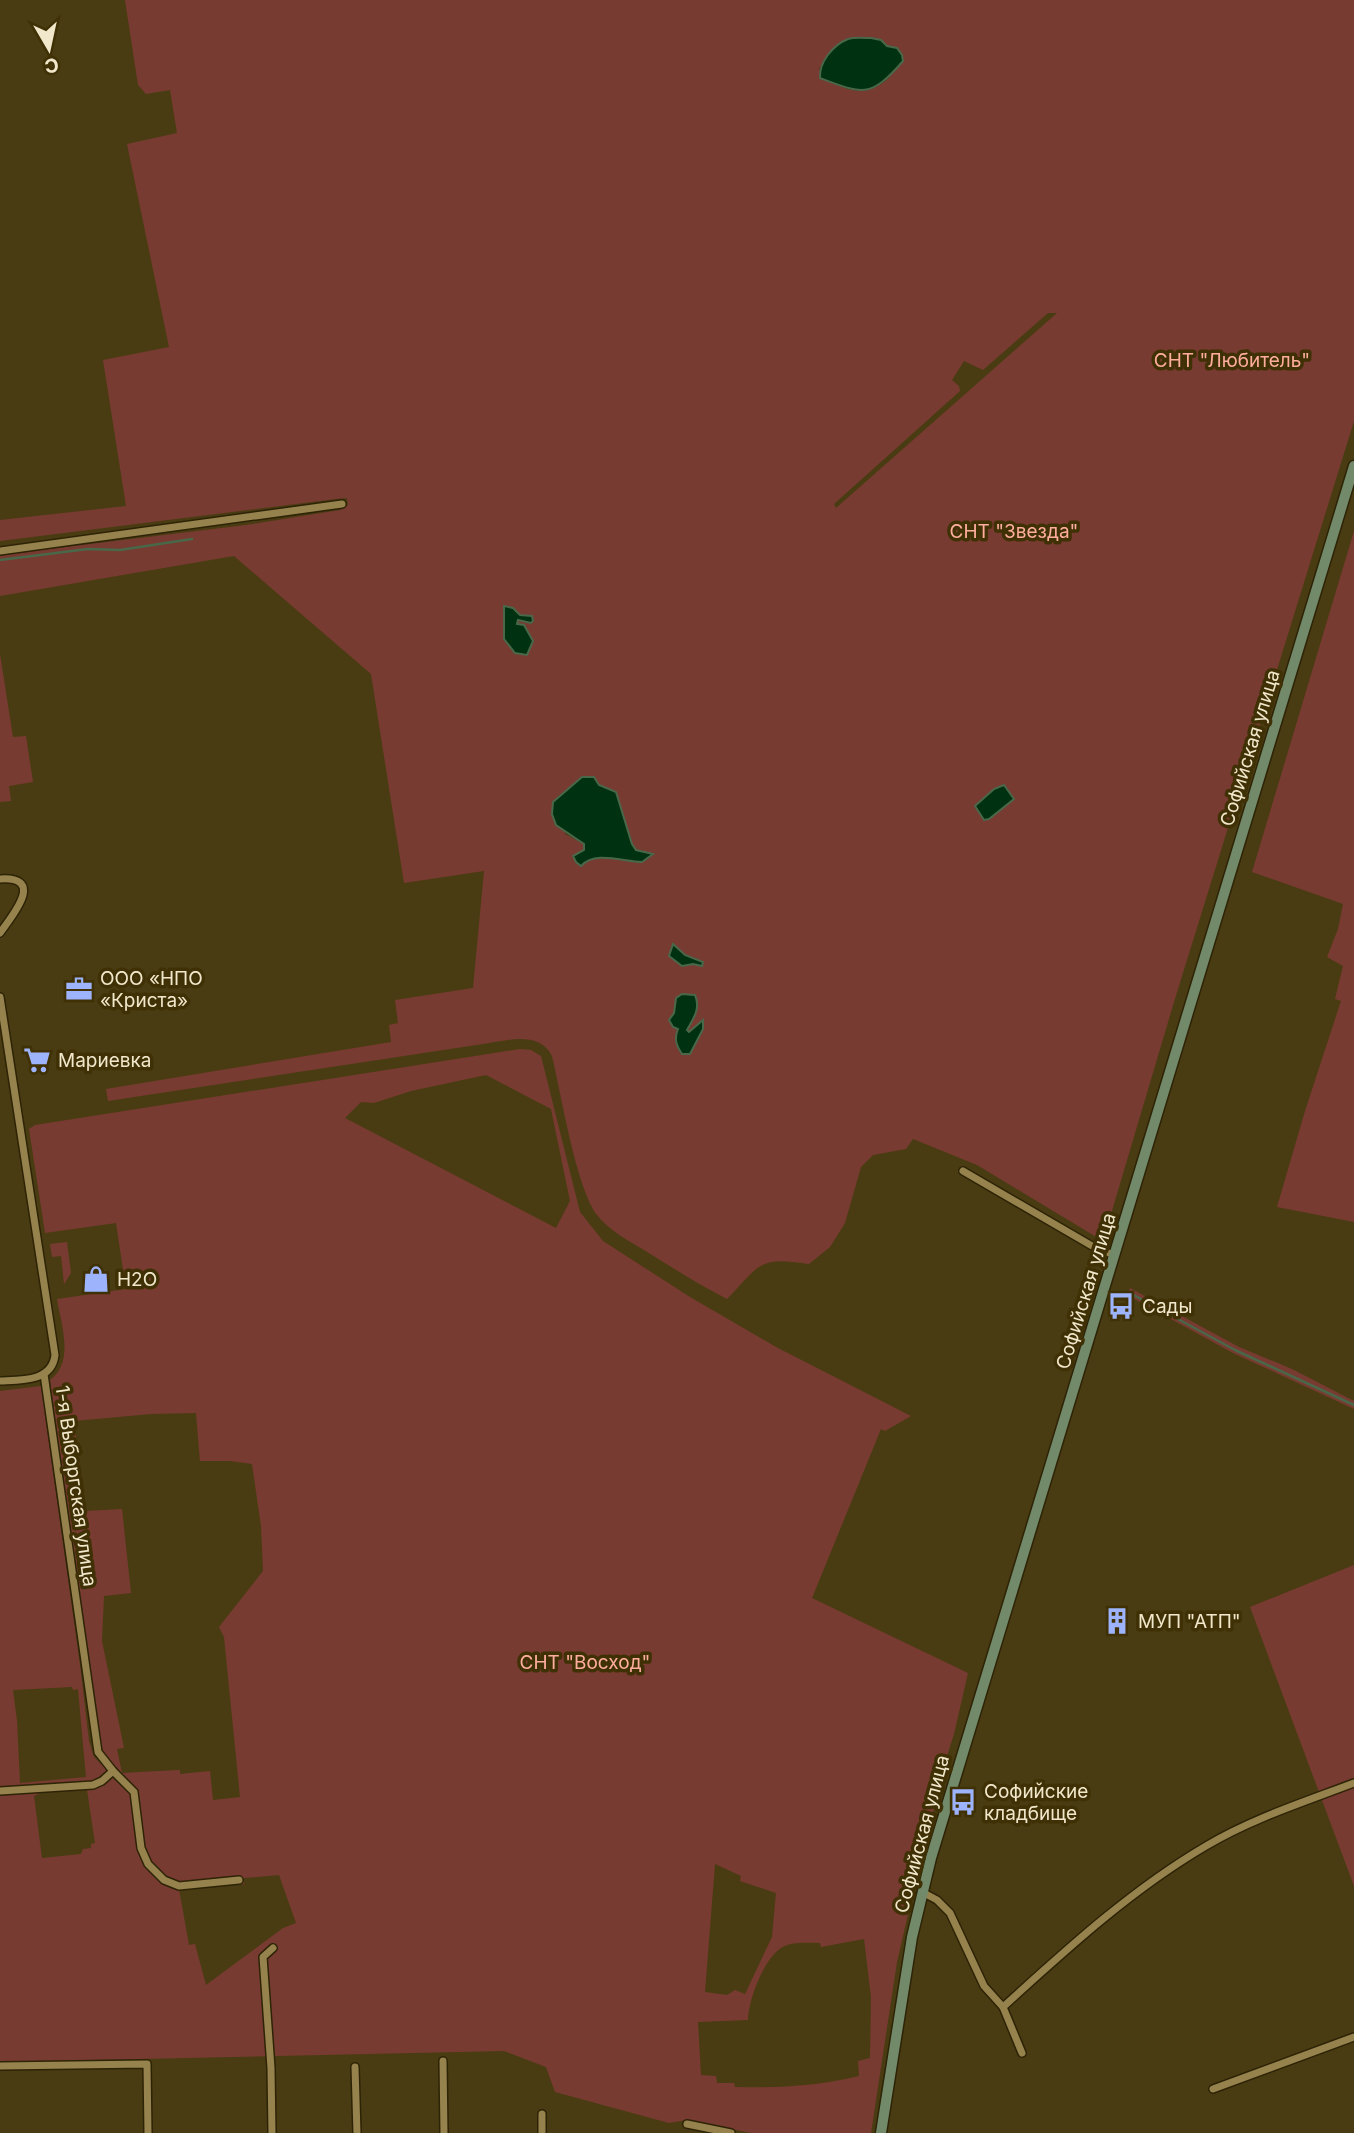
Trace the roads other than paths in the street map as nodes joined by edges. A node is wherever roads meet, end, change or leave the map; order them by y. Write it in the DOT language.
graph roads {
  1 [pos="1354,466"];
  2 [pos="342,504"];
  3 [pos="0,551"];
  4 [pos="0,879"];
  5 [pos="0,933"];
  6 [pos="0,997"];
  7 [pos="963,1171"];
  8 [pos="1115,1255"];
  9 [pos="44,1374"];
  10 [pos="0,1381"];
  11 [pos="113,1771"];
  12 [pos="1354,1783"];
  13 [pos="0,1790"];
  14 [pos="239,1880"];
  15 [pos="922,1892"];
  16 [pos="273,1948"];
  17 [pos="1003,2007"];
  18 [pos="1354,2037"];
  19 [pos="1022,2053"];
  20 [pos="443,2061"];
  21 [pos="0,2066"];
  22 [pos="355,2067"];
  23 [pos="1213,2089"];
  24 [pos="542,2114"];
  25 [pos="687,2124"];
  26 [pos="148,2133"];
  27 [pos="272,2133"];
  28 [pos="357,2133"];
  29 [pos="444,2133"];
  30 [pos="542,2133"];
  31 [pos="731,2133"];
  32 [pos="881,2133"];
  1 -- 8 [label="main road, Софийская улица"];
  2 -- 3 [label="street"];
  4 -- 5 [label="street"];
  6 -- 9 [label="street, 1-я Выборгская улица"];
  7 -- 8 [label="street"];
  8 -- 15 [label="main road, Софийская улица"];
  9 -- 10 [label="street"];
  9 -- 11 [label="street, 1-я Выборгская улица"];
  11 -- 13 [label="street"];
  11 -- 14 [label="street, 1-я Выборгская улица"];
  12 -- 17 [label="street"];
  15 -- 17 [label="street"];
  15 -- 32 [label="main road, Софийская улица"];
  16 -- 27 [label="street"];
  17 -- 19 [label="street"];
  18 -- 23 [label="street"];
  20 -- 29 [label="street"];
  21 -- 26 [label="street"];
  22 -- 28 [label="street"];
  24 -- 30 [label="street"];
  25 -- 31 [label="street"];
}
